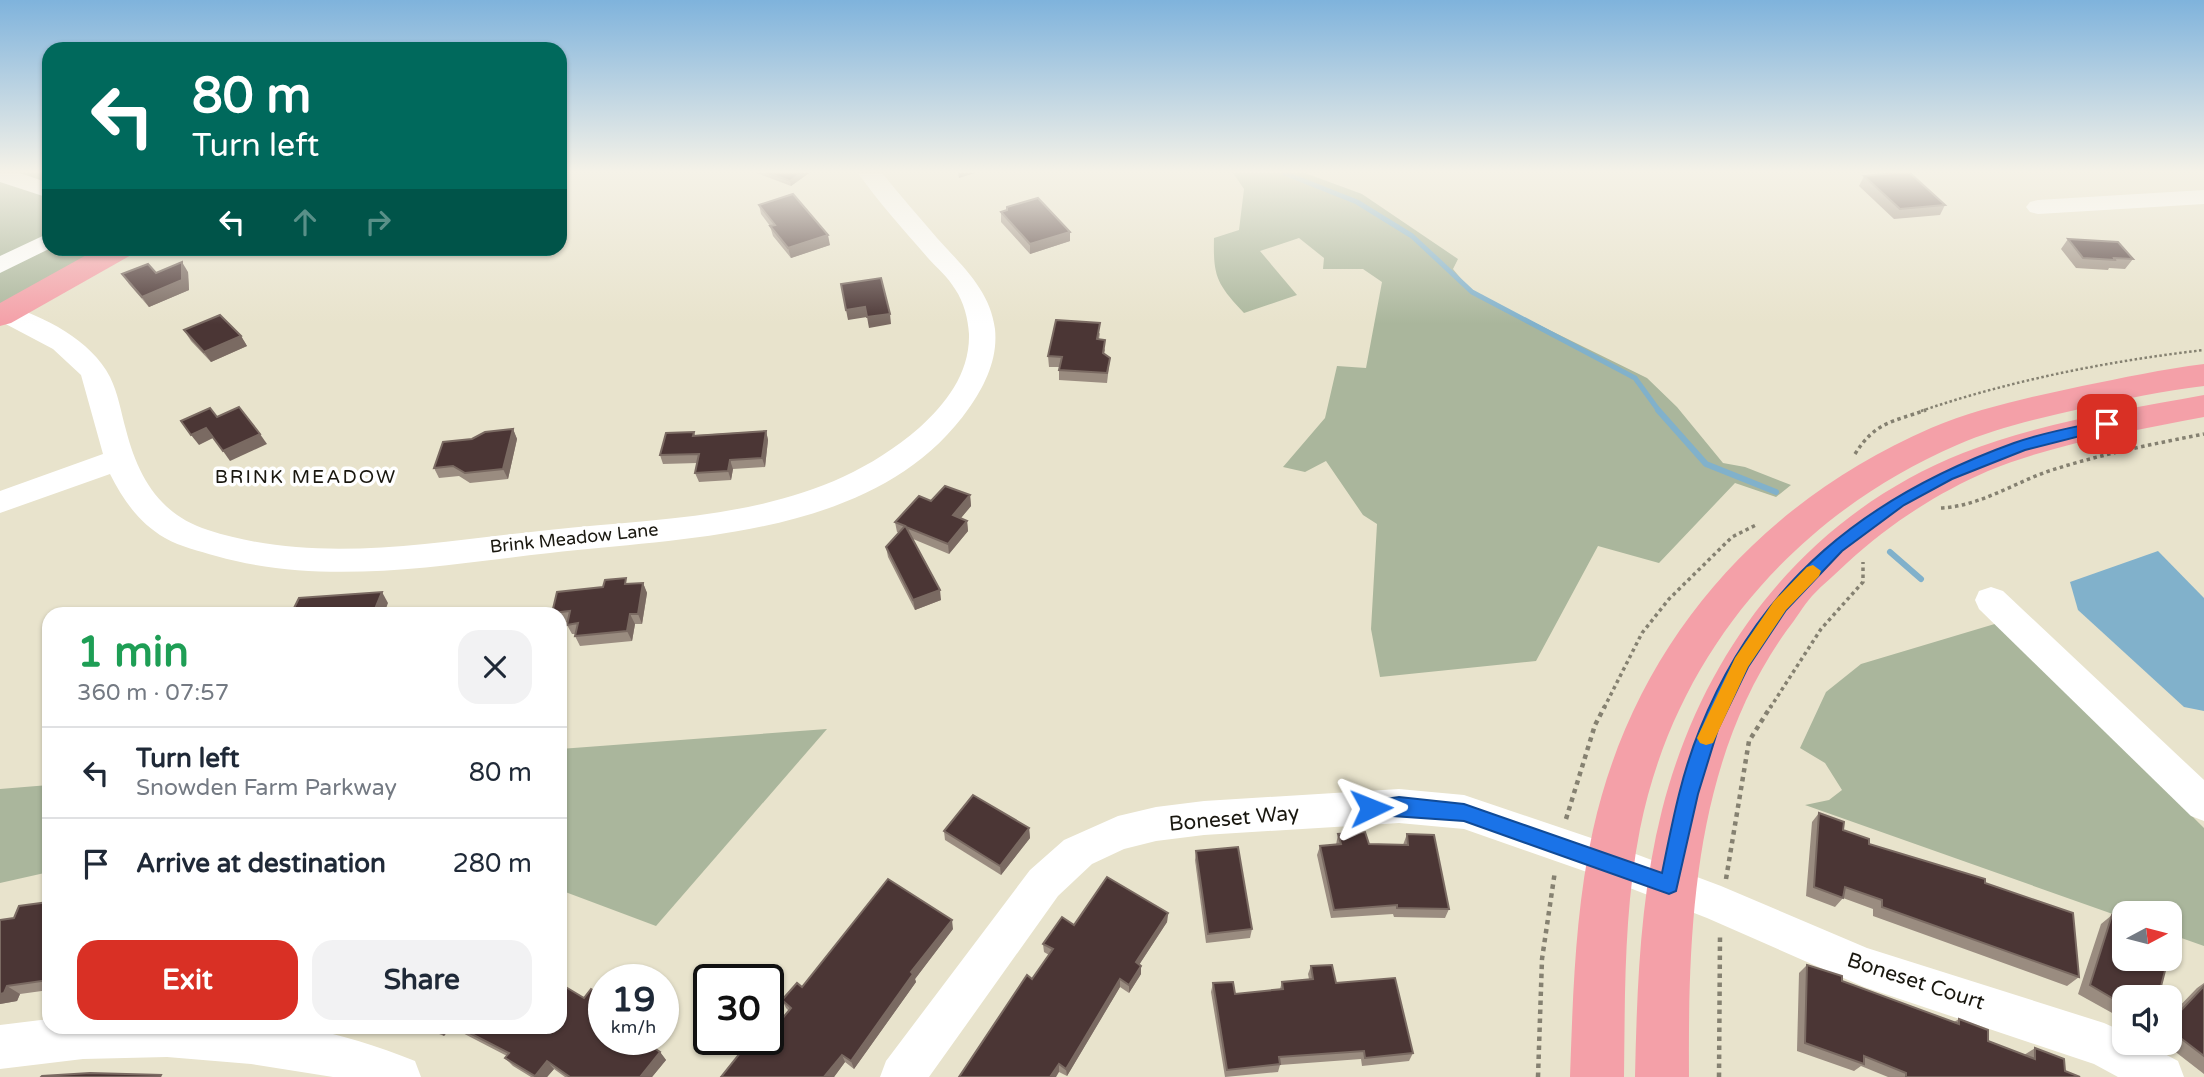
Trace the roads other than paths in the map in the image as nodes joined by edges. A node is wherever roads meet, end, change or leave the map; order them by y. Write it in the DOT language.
graph roads {
  1 [pos="912,223"];
  2 [pos="42,244"];
  3 [pos="108,256"];
  4 [pos="0,266"];
  5 [pos="3,315"];
  6 [pos="2204,375"];
  7 [pos="2204,405"];
  8 [pos="118,460"];
  9 [pos="0,502"];
  10 [pos="1991,600"];
  11 [pos="2204,804"];
  12 [pos="1609,862"];
  13 [pos="1669,884"];
  14 [pos="0,1047"];
  15 [pos="399,1077"];
  16 [pos="902,1077"];
  17 [pos="1597,1077"];
  18 [pos="1662,1077"];
  19 [pos="2162,1077"];
  1 -- 8 [label="street, Brink Meadow Lane"];
  2 -- 4 [label="street"];
  3 -- 5 [label="main road"];
  5 -- 8 [label="street, Brink Meadow Lane"];
  6 -- 12 [label="main road"];
  7 -- 13 [label="main road"];
  8 -- 9 [label="street"];
  10 -- 11 [label="street"];
  12 -- 13 [label="street, Boneset Way"];
  12 -- 16 [label="street, Boneset Way"];
  12 -- 17 [label="main road"];
  13 -- 18 [label="main road"];
  13 -- 19 [label="street, Boneset Court"];
  14 -- 15 [label="street"];
}
